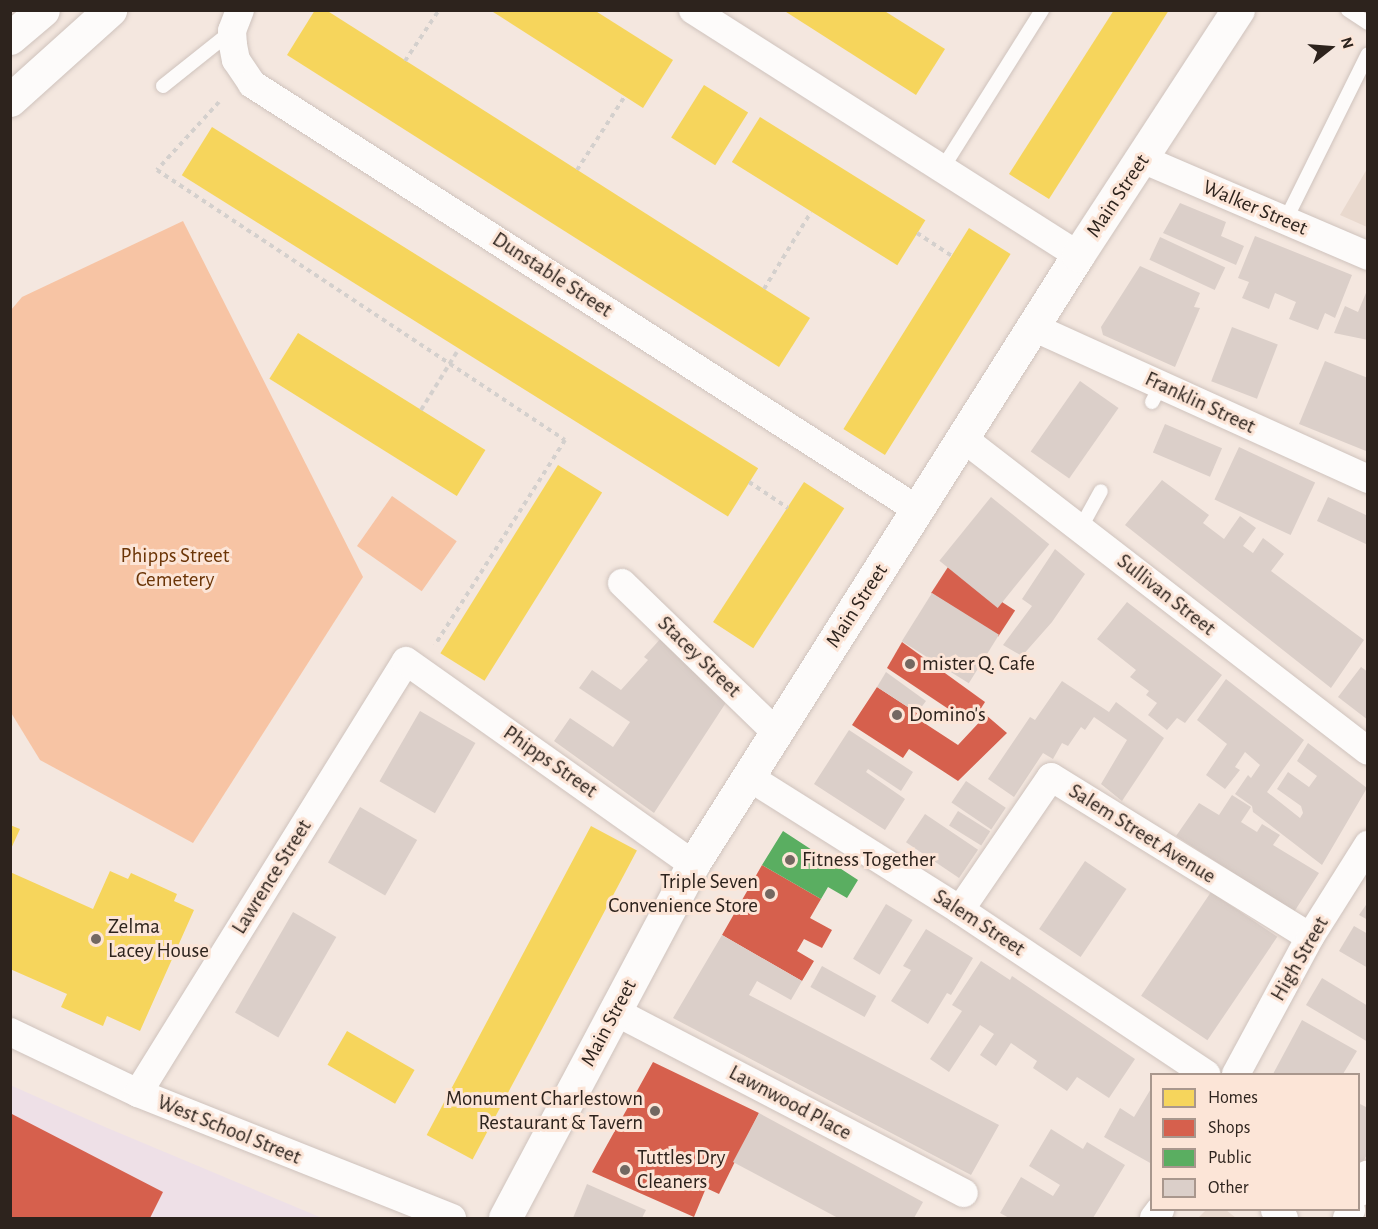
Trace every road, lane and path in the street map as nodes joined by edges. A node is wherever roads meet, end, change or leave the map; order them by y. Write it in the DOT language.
graph roads {
  1 [pos="44,10"];
  2 [pos="110,10"];
  3 [pos="439,10"];
  4 [pos="693,10"];
  5 [pos="1042,10"];
  6 [pos="1238,10"];
  7 [pos="1348,10"];
  8 [pos="236,21"];
  9 [pos="1368,23"];
  10 [pos="10,38"];
  11 [pos="1368,54"];
  12 [pos="405,61"];
  13 [pos="163,86"];
  14 [pos="625,96"];
  15 [pos="10,100"];
  16 [pos="219,102"];
  17 [pos="1142,159"];
  18 [pos="942,169"];
  19 [pos="577,170"];
  20 [pos="811,212"];
  21 [pos="1285,221"];
  22 [pos="917,233"];
  23 [pos="1078,255"];
  24 [pos="952,256"];
  25 [pos="1368,256"];
  26 [pos="764,289"];
  27 [pos="1033,327"];
  28 [pos="458,350"];
  29 [pos="421,410"];
  30 [pos="964,439"];
  31 [pos="1368,479"];
  32 [pos="749,482"];
  33 [pos="1101,491"];
  34 [pos="788,508"];
  35 [pos="918,510"];
  36 [pos="1080,529"];
  37 [pos="622,583"];
  38 [pos="418,657"];
  39 [pos="776,732"];
  40 [pos="1368,751"];
  41 [pos="748,777"];
  42 [pos="1368,845"];
  43 [pos="693,864"];
  44 [pos="960,910"];
  45 [pos="1310,937"];
  46 [pos="616,1012"];
  47 [pos="10,1032"];
  48 [pos="1204,1073"];
  49 [pos="1237,1073"];
  50 [pos="138,1093"];
  51 [pos="1368,1174"];
  52 [pos="1360,1191"];
  53 [pos="964,1193"];
  54 [pos="452,1218"];
  55 [pos="505,1218"];
  1 -- 10 [label="main road"];
  2 -- 15 [label="main road"];
  3 -- 12 [label="path"];
  4 -- 18 [label="street"];
  5 -- 18 [label="lane"];
  6 -- 17 [label="main road, Main Street"];
  7 -- 9 [label="lane"];
  8 -- 13 [label="lane"];
  8 -- 35 [label="street, Dunstable Street"];
  11 -- 21 [label="lane"];
  14 -- 19 [label="path"];
  16 -- 38 [label="path"];
  17 -- 21 [label="street, Walker Street"];
  17 -- 23 [label="main road, Main Street"];
  18 -- 23 [label="street"];
  20 -- 26 [label="path"];
  21 -- 25 [label="street, Walker Street"];
  22 -- 24 [label="path"];
  23 -- 27 [label="main road, Main Street"];
  27 -- 30 [label="main road, Main Street"];
  27 -- 31 [label="street, Franklin Street"];
  28 -- 29 [label="path, bridge"];
  30 -- 35 [label="main road, Main Street"];
  30 -- 36 [label="street, Sullivan Street"];
  32 -- 34 [label="path"];
  33 -- 36 [label="lane"];
  35 -- 39 [label="main road, Main Street"];
  36 -- 40 [label="street, Sullivan Street"];
  37 -- 39 [label="street, Stacey Street"];
  38 -- 43 [label="street, Phipps Street"];
  38 -- 50 [label="street, Lawrence Street"];
  39 -- 41 [label="main road, Main Street"];
  41 -- 43 [label="main road, Main Street"];
  41 -- 44 [label="street, Salem Street"];
  42 -- 45 [label="street, High Street"];
  43 -- 46 [label="main road, Main Street"];
  44 -- 45 [label="street, Salem Street Avenue"];
  44 -- 48 [label="street, Salem Street"];
  45 -- 49 [label="street, High Street"];
  46 -- 53 [label="street, Lawnwood Place"];
  46 -- 55 [label="main road, Main Street"];
  47 -- 50 [label="street, West School Street"];
  50 -- 54 [label="street, West School Street"];
  51 -- 52 [label="street"];
}
